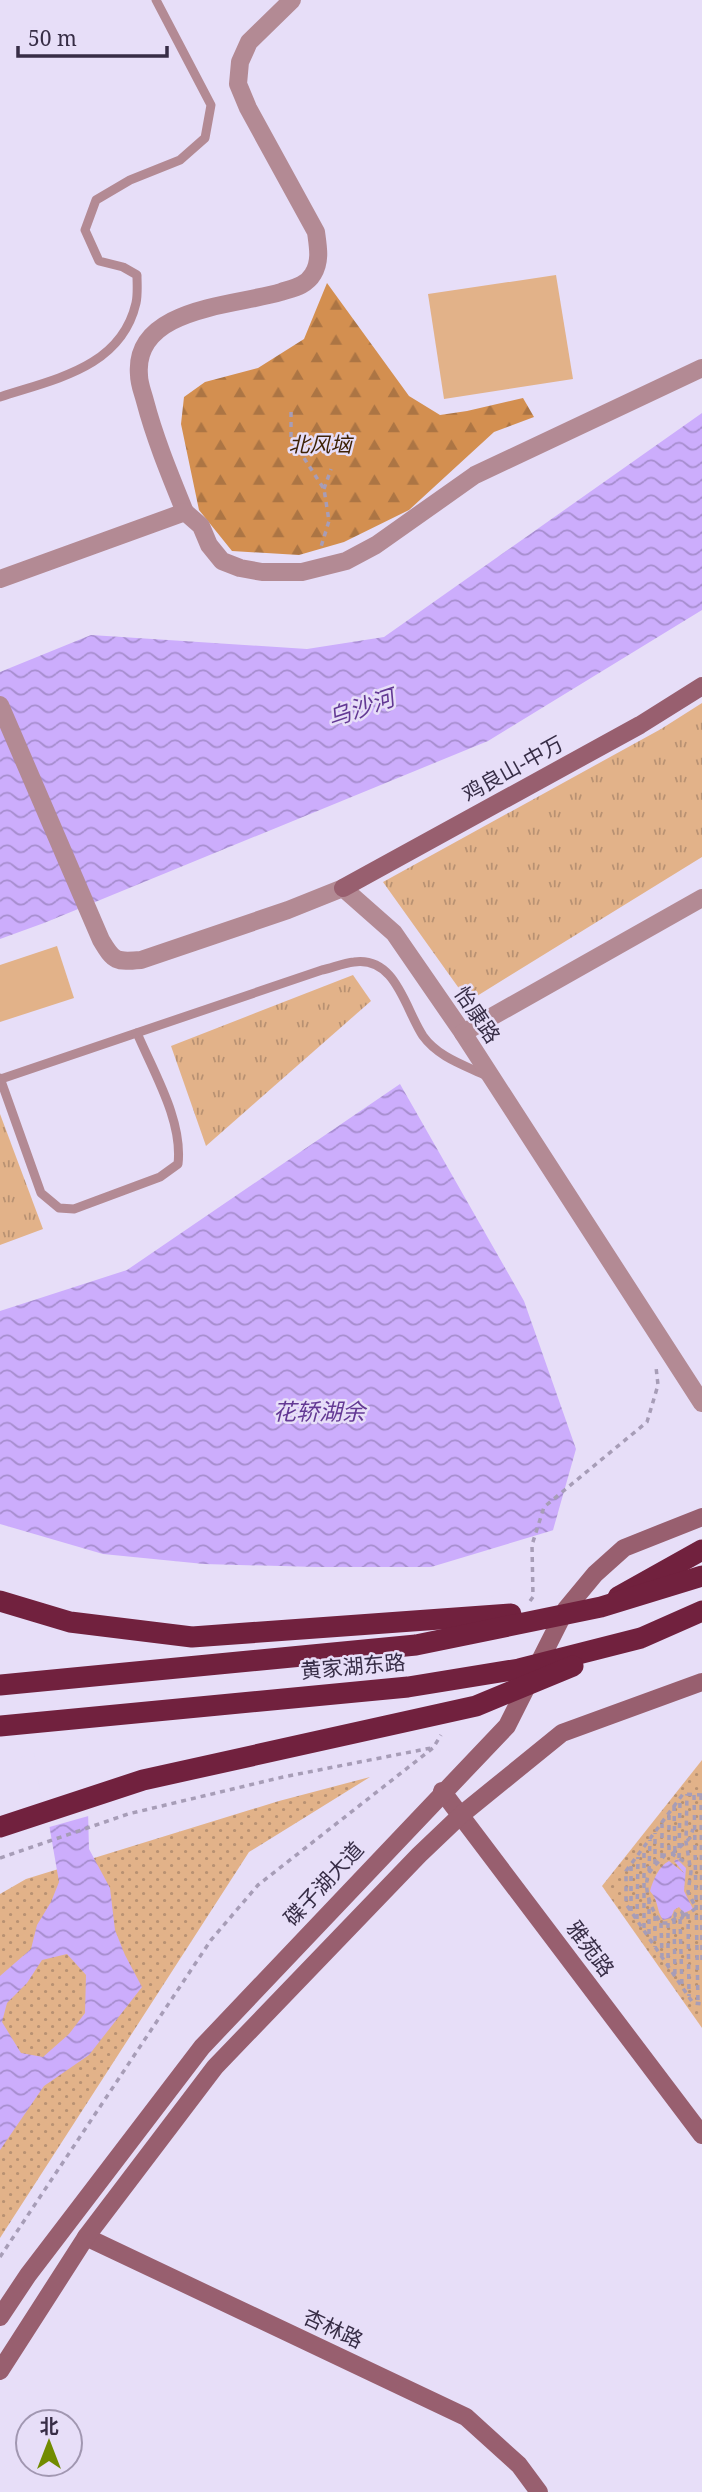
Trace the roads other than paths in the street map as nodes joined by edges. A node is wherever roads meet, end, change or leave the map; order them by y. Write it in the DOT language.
graph roads {
  1 [pos="156,0"];
  2 [pos="292,0"];
  3 [pos="702,368"];
  4 [pos="0,397"];
  5 [pos="185,512"];
  6 [pos="0,579"];
  7 [pos="702,686"];
  8 [pos="0,705"];
  9 [pos="343,888"];
  10 [pos="702,898"];
  11 [pos="137,1033"];
  12 [pos="463,1033"];
  13 [pos="0,1078"];
  14 [pos="492,1078"];
  15 [pos="702,1403"];
  16 [pos="702,1517"];
  17 [pos="702,1550"];
  18 [pos="702,1576"];
  19 [pos="0,1601"];
  20 [pos="601,1606"];
  21 [pos="702,1612"];
  22 [pos="702,1620"];
  23 [pos="641,1639"];
  24 [pos="702,1682"];
  25 [pos="0,1685"];
  26 [pos="0,1726"];
  27 [pos="442,1791"];
  28 [pos="461,1815"];
  29 [pos="0,1827"];
  30 [pos="702,2135"];
  31 [pos="86,2237"];
  32 [pos="0,2317"];
  33 [pos="0,2371"];
  34 [pos="539,2492"];
  1 -- 4 [label="lane"];
  2 -- 5 [label="street"];
  3 -- 5 [label="street"];
  5 -- 6 [label="street"];
  7 -- 9 [label="main road, 鸡良山-中万"];
  8 -- 9 [label="street"];
  9 -- 12 [label="street, 怡康路"];
  10 -- 12 [label="street"];
  11 -- 13 [label="lane"];
  11 -- 13 [label="lane"];
  11 -- 14 [label="lane"];
  12 -- 14 [label="street, 怡康路"];
  14 -- 15 [label="street, 怡康路"];
  16 -- 27 [label="main road, 碟子湖大道"];
  17 -- 20 [label="highway, bridge"];
  18 -- 20 [label="highway, 黄家湖东路, bridge"];
  19 -- 20 [label="highway, bridge"];
  20 -- 25 [label="highway, 黄家湖东路, bridge"];
  21 -- 23 [label="highway, 黄家湖东路, bridge"];
  22 -- 23 [label="highway, bridge"];
  23 -- 26 [label="highway, 黄家湖东路, bridge"];
  23 -- 29 [label="highway, bridge"];
  24 -- 28 [label="main road"];
  27 -- 28 [label="main road, 雅苑路"];
  27 -- 32 [label="main road, 碟子湖大道"];
  28 -- 30 [label="main road, 雅苑路"];
  28 -- 31 [label="main road"];
  31 -- 33 [label="main road"];
  31 -- 34 [label="main road, 杏林路"];
}
